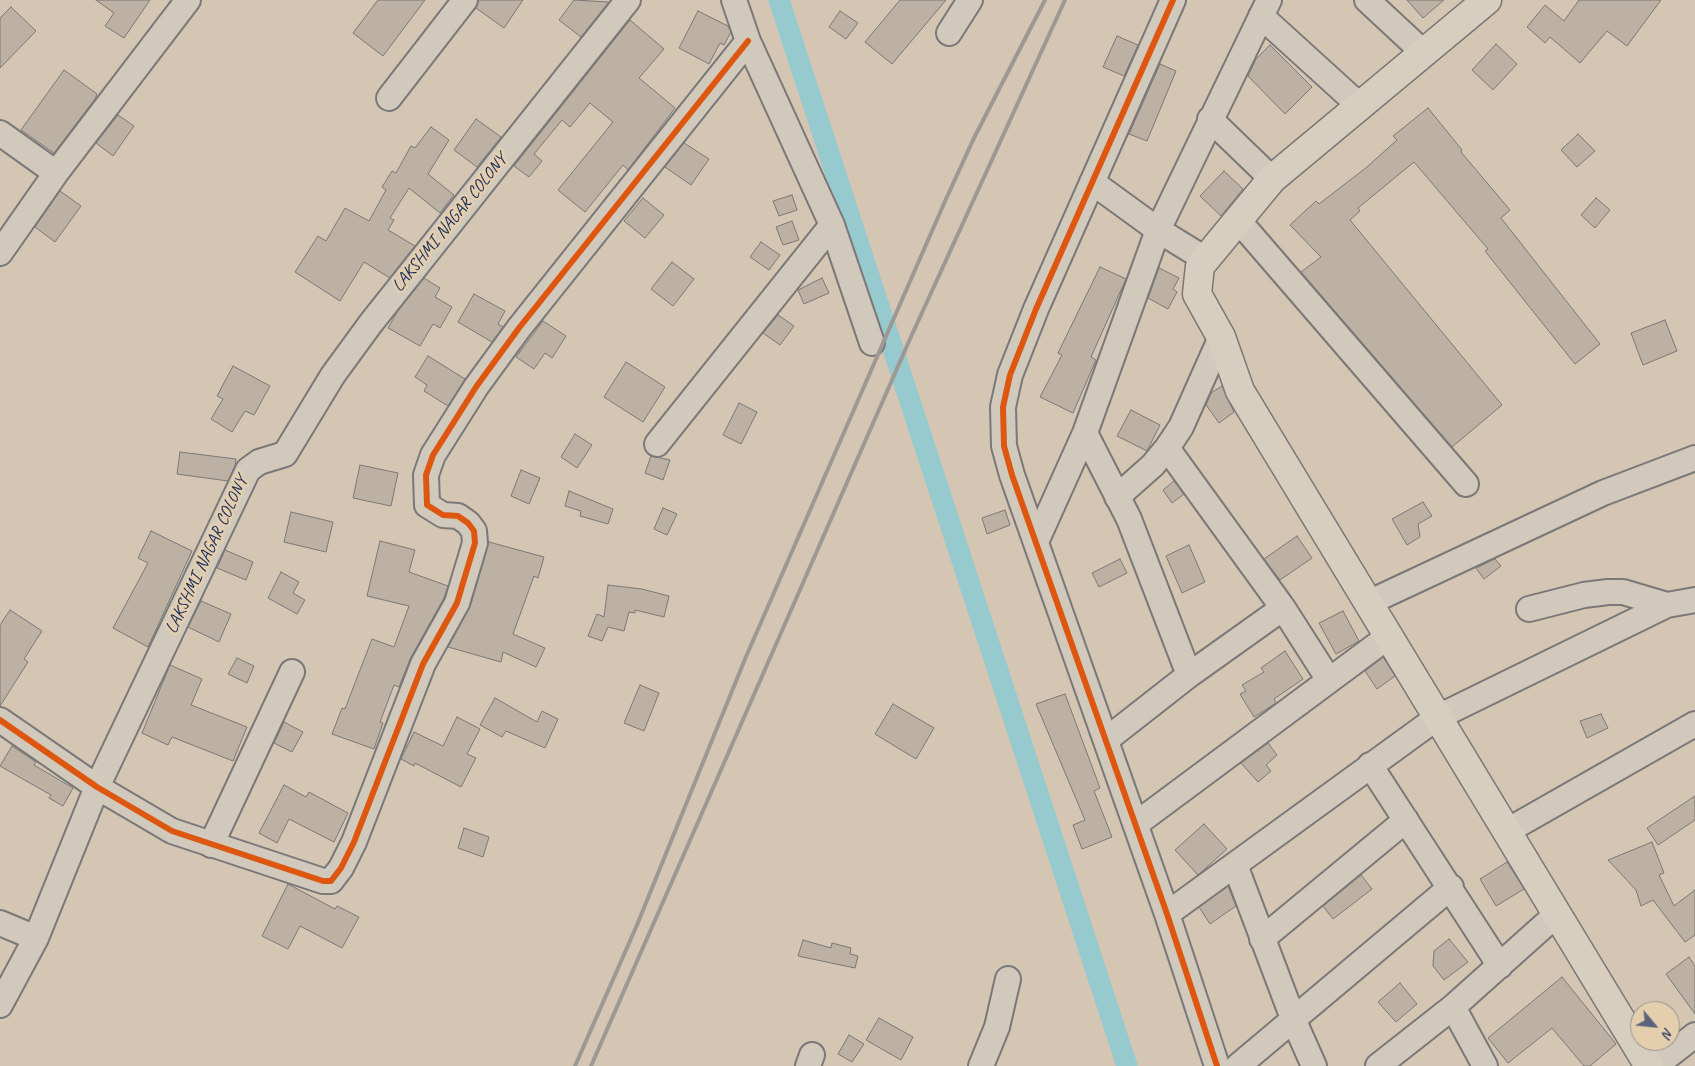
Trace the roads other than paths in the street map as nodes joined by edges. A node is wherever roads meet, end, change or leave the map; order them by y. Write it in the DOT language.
graph roads {
  1 [pos="188,0"];
  2 [pos="465,0"];
  3 [pos="628,0"];
  4 [pos="734,0"];
  5 [pos="970,0"];
  6 [pos="1173,0"];
  7 [pos="1367,0"];
  8 [pos="1487,0"];
  9 [pos="1265,8"];
  10 [pos="949,33"];
  11 [pos="748,40"];
  12 [pos="1424,53"];
  13 [pos="390,98"];
  14 [pos="1360,106"];
  15 [pos="1210,119"];
  16 [pos="0,134"];
  17 [pos="56,173"];
  18 [pos="1272,179"];
  19 [pos="1092,182"];
  20 [pos="1238,220"];
  21 [pos="832,226"];
  22 [pos="1158,230"];
  23 [pos="0,253"];
  24 [pos="1205,259"];
  25 [pos="1221,336"];
  26 [pos="872,342"];
  27 [pos="1085,433"];
  28 [pos="657,444"];
  29 [pos="1168,448"];
  30 [pos="1695,458"];
  31 [pos="1466,484"];
  32 [pos="1117,497"];
  33 [pos="1036,542"];
  34 [pos="1695,600"];
  35 [pos="1368,603"];
  36 [pos="1667,605"];
  37 [pos="1283,608"];
  38 [pos="1529,609"];
  39 [pos="1388,636"];
  40 [pos="292,672"];
  41 [pos="1189,675"];
  42 [pos="1329,680"];
  43 [pos="1438,717"];
  44 [pos="0,720"];
  45 [pos="1695,724"];
  46 [pos="1106,740"];
  47 [pos="1370,765"];
  48 [pos="97,787"];
  49 [pos="1406,820"];
  50 [pos="1136,824"];
  51 [pos="1507,831"];
  52 [pos="211,845"];
  53 [pos="1235,865"];
  54 [pos="1451,887"];
  55 [pos="1167,914"];
  56 [pos="1557,914"];
  57 [pos="0,922"];
  58 [pos="36,938"];
  59 [pos="1262,939"];
  60 [pos="1500,966"];
  61 [pos="1008,978"];
  62 [pos="0,1005"];
  63 [pos="1453,1007"];
  64 [pos="1294,1021"];
  65 [pos="1695,1035"];
  66 [pos="981,1066"];
  67 [pos="1217,1066"];
  68 [pos="1238,1066"];
  69 [pos="1314,1066"];
  70 [pos="1378,1066"];
  71 [pos="1486,1066"];
  72 [pos="1649,1066"];
  73 [pos="1655,1066"];
  1 -- 17 [label="street"];
  2 -- 13 [label="street"];
  3 -- 48 [label="street, LAKSHMI NAGAR COLONY"];
  4 -- 11 [label="street"];
  5 -- 10 [label="street"];
  6 -- 19 [label="street"];
  7 -- 12 [label="street"];
  8 -- 12 [label="highway"];
  9 -- 14 [label="street"];
  9 -- 15 [label="street"];
  11 -- 21 [label="street"];
  11 -- 52 [label="street"];
  12 -- 14 [label="highway"];
  14 -- 18 [label="highway"];
  15 -- 18 [label="street"];
  15 -- 22 [label="street"];
  16 -- 17 [label="street"];
  17 -- 23 [label="street"];
  18 -- 20 [label="highway"];
  19 -- 22 [label="street"];
  19 -- 33 [label="street"];
  20 -- 24 [label="highway"];
  20 -- 31 [label="street"];
  21 -- 26 [label="street"];
  21 -- 28 [label="street"];
  22 -- 24 [label="street"];
  22 -- 27 [label="street"];
  24 -- 25 [label="highway"];
  25 -- 29 [label="street"];
  25 -- 35 [label="highway"];
  27 -- 32 [label="street"];
  27 -- 33 [label="street"];
  29 -- 32 [label="street"];
  29 -- 37 [label="street"];
  30 -- 35 [label="street"];
  32 -- 41 [label="street"];
  33 -- 46 [label="street"];
  34 -- 36 [label="street"];
  35 -- 39 [label="highway"];
  36 -- 38 [label="street"];
  36 -- 43 [label="street"];
  37 -- 41 [label="street"];
  37 -- 42 [label="street"];
  39 -- 42 [label="street"];
  39 -- 43 [label="highway"];
  40 -- 52 [label="street"];
  41 -- 46 [label="street"];
  42 -- 50 [label="street"];
  43 -- 47 [label="street"];
  43 -- 51 [label="highway"];
  44 -- 48 [label="street"];
  45 -- 51 [label="street"];
  46 -- 50 [label="street"];
  47 -- 49 [label="street"];
  47 -- 53 [label="street"];
  48 -- 52 [label="street"];
  48 -- 58 [label="street, LAKSHMI NAGAR COLONY"];
  49 -- 54 [label="street"];
  49 -- 59 [label="street"];
  50 -- 55 [label="street"];
  51 -- 56 [label="highway"];
  53 -- 55 [label="street"];
  53 -- 59 [label="street"];
  54 -- 60 [label="street"];
  54 -- 64 [label="street"];
  55 -- 67 [label="street"];
  56 -- 60 [label="street"];
  56 -- 72 [label="highway"];
  57 -- 58 [label="street"];
  58 -- 62 [label="street, LAKSHMI NAGAR COLONY"];
  59 -- 64 [label="street"];
  60 -- 63 [label="street"];
  61 -- 66 [label="street"];
  63 -- 70 [label="street"];
  63 -- 71 [label="street"];
  64 -- 68 [label="street"];
  64 -- 69 [label="street"];
  65 -- 73 [label="street"];
}
